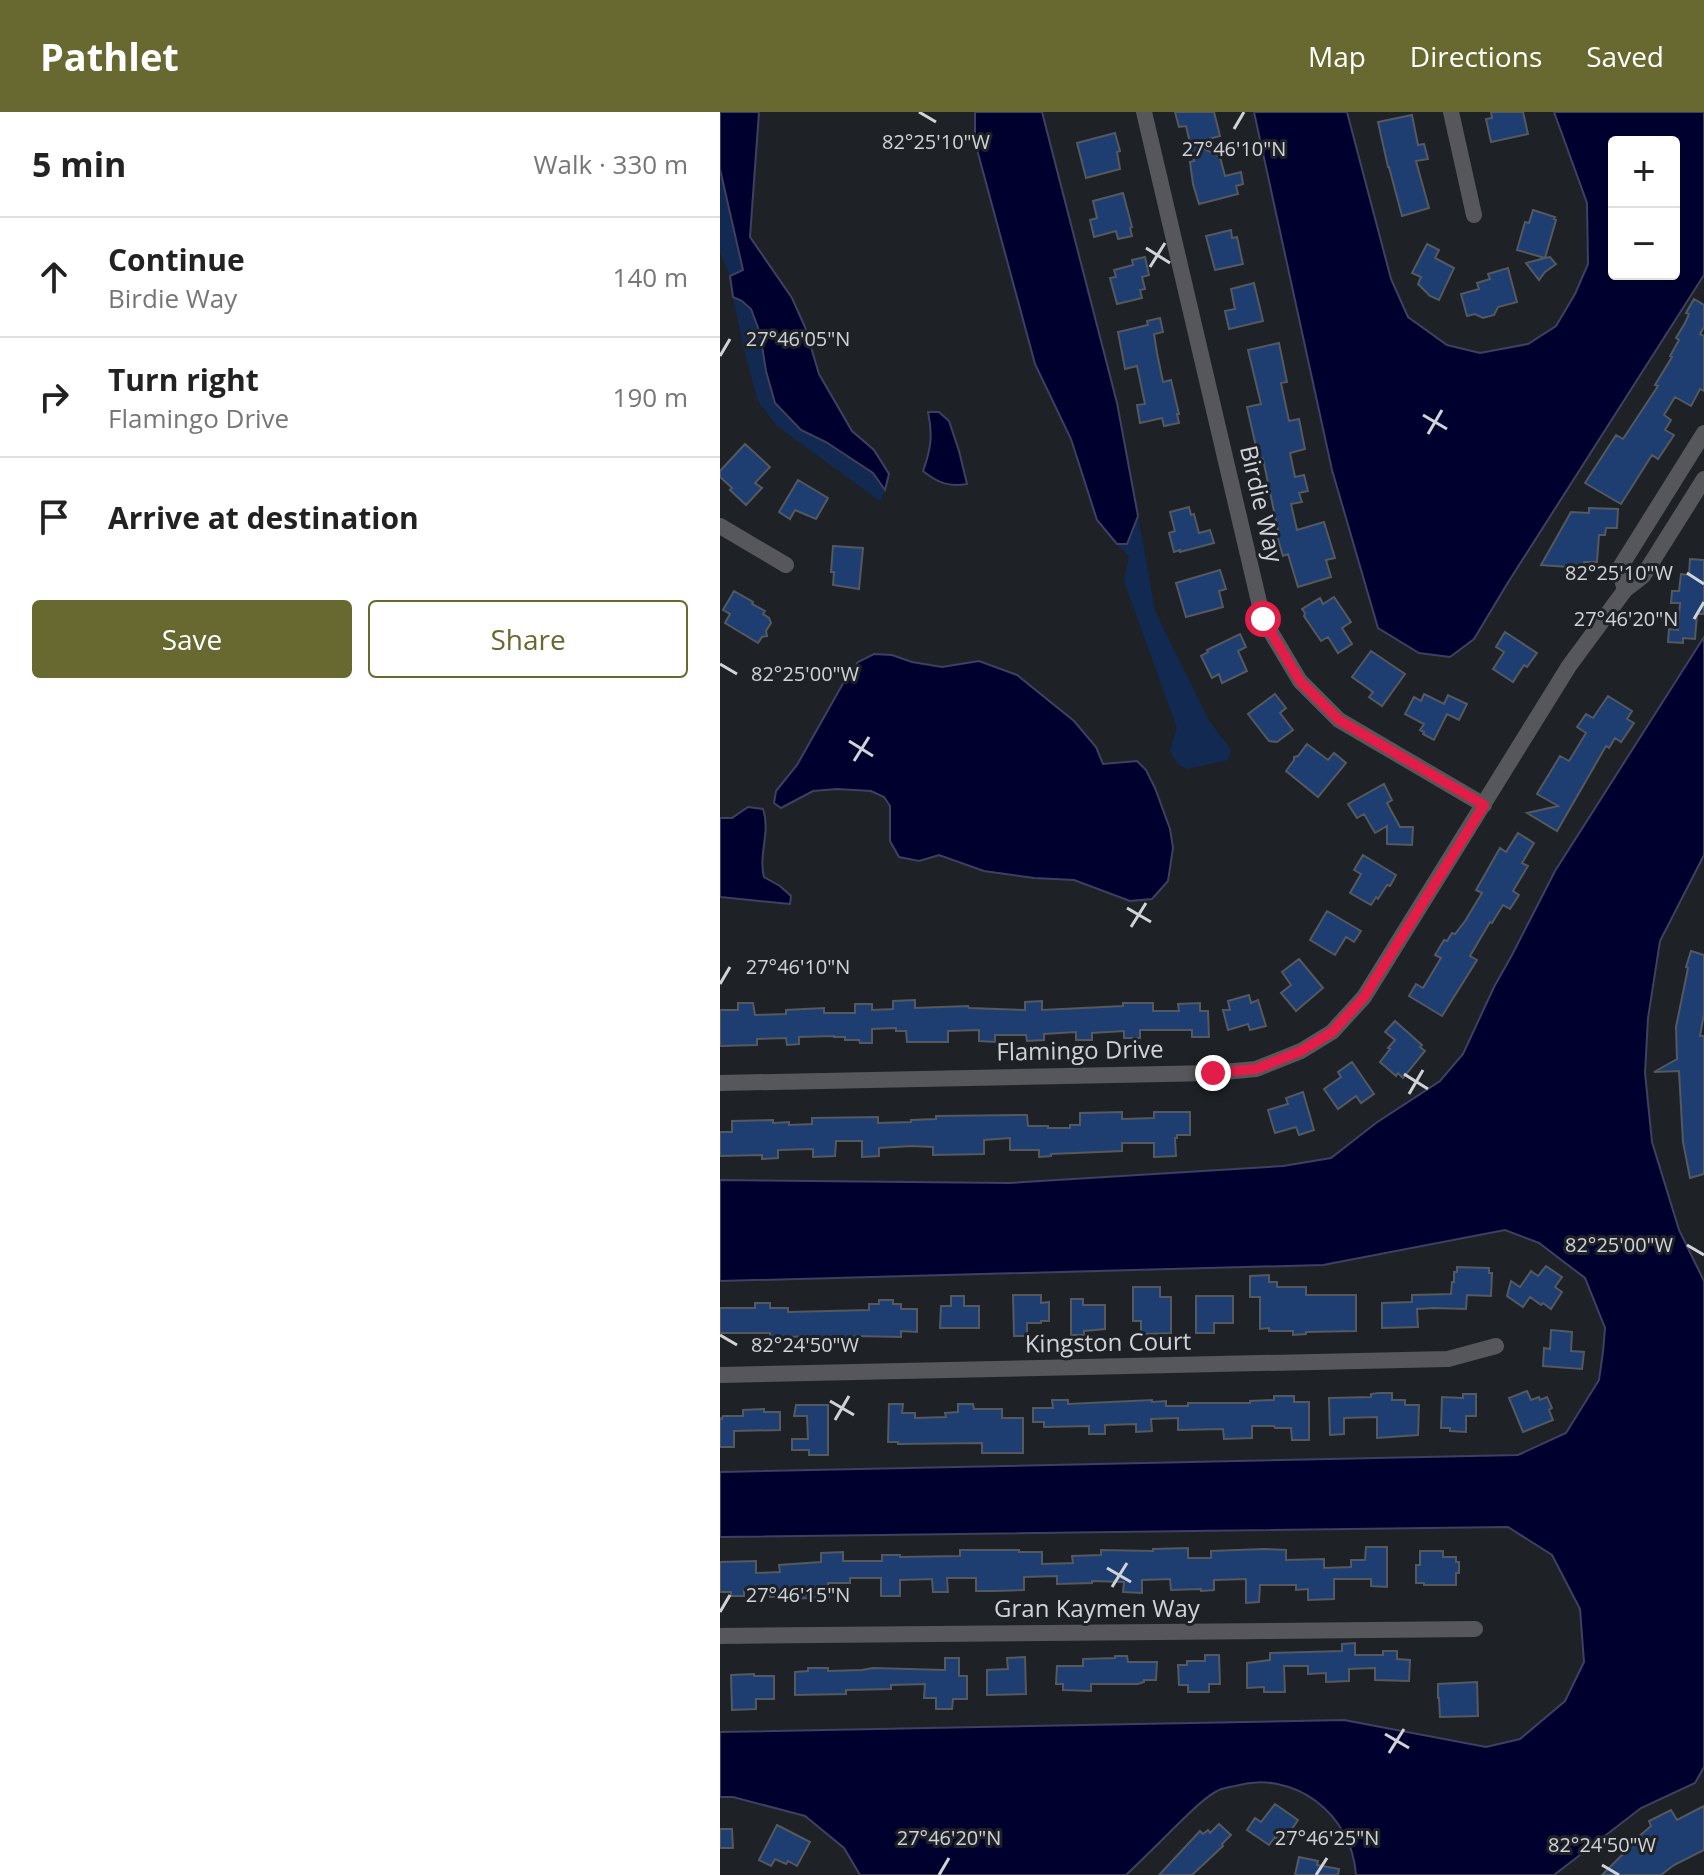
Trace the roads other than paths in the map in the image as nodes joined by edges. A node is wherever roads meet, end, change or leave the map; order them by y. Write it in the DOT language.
graph roads {
  1 [pos="1144,112"];
  2 [pos="1451,112"];
  3 [pos="1474,215"];
  4 [pos="1704,433"];
  5 [pos="1704,479"];
  6 [pos="720,526"];
  7 [pos="786,565"];
  8 [pos="1625,590"];
  9 [pos="1484,805"];
  10 [pos="720,1083"];
  11 [pos="1496,1346"];
  12 [pos="720,1375"];
  13 [pos="1475,1629"];
  14 [pos="720,1636"];
  1 -- 9 [label="street, Birdie Way"];
  2 -- 3 [label="street"];
  4 -- 8 [label="street"];
  5 -- 8 [label="street, Flamingo Drive"];
  6 -- 7 [label="street"];
  8 -- 9 [label="street, Flamingo Drive"];
  9 -- 10 [label="street, Flamingo Drive"];
  11 -- 12 [label="street, Kingston Court"];
  13 -- 14 [label="street, Gran Kaymen Way"];
}
